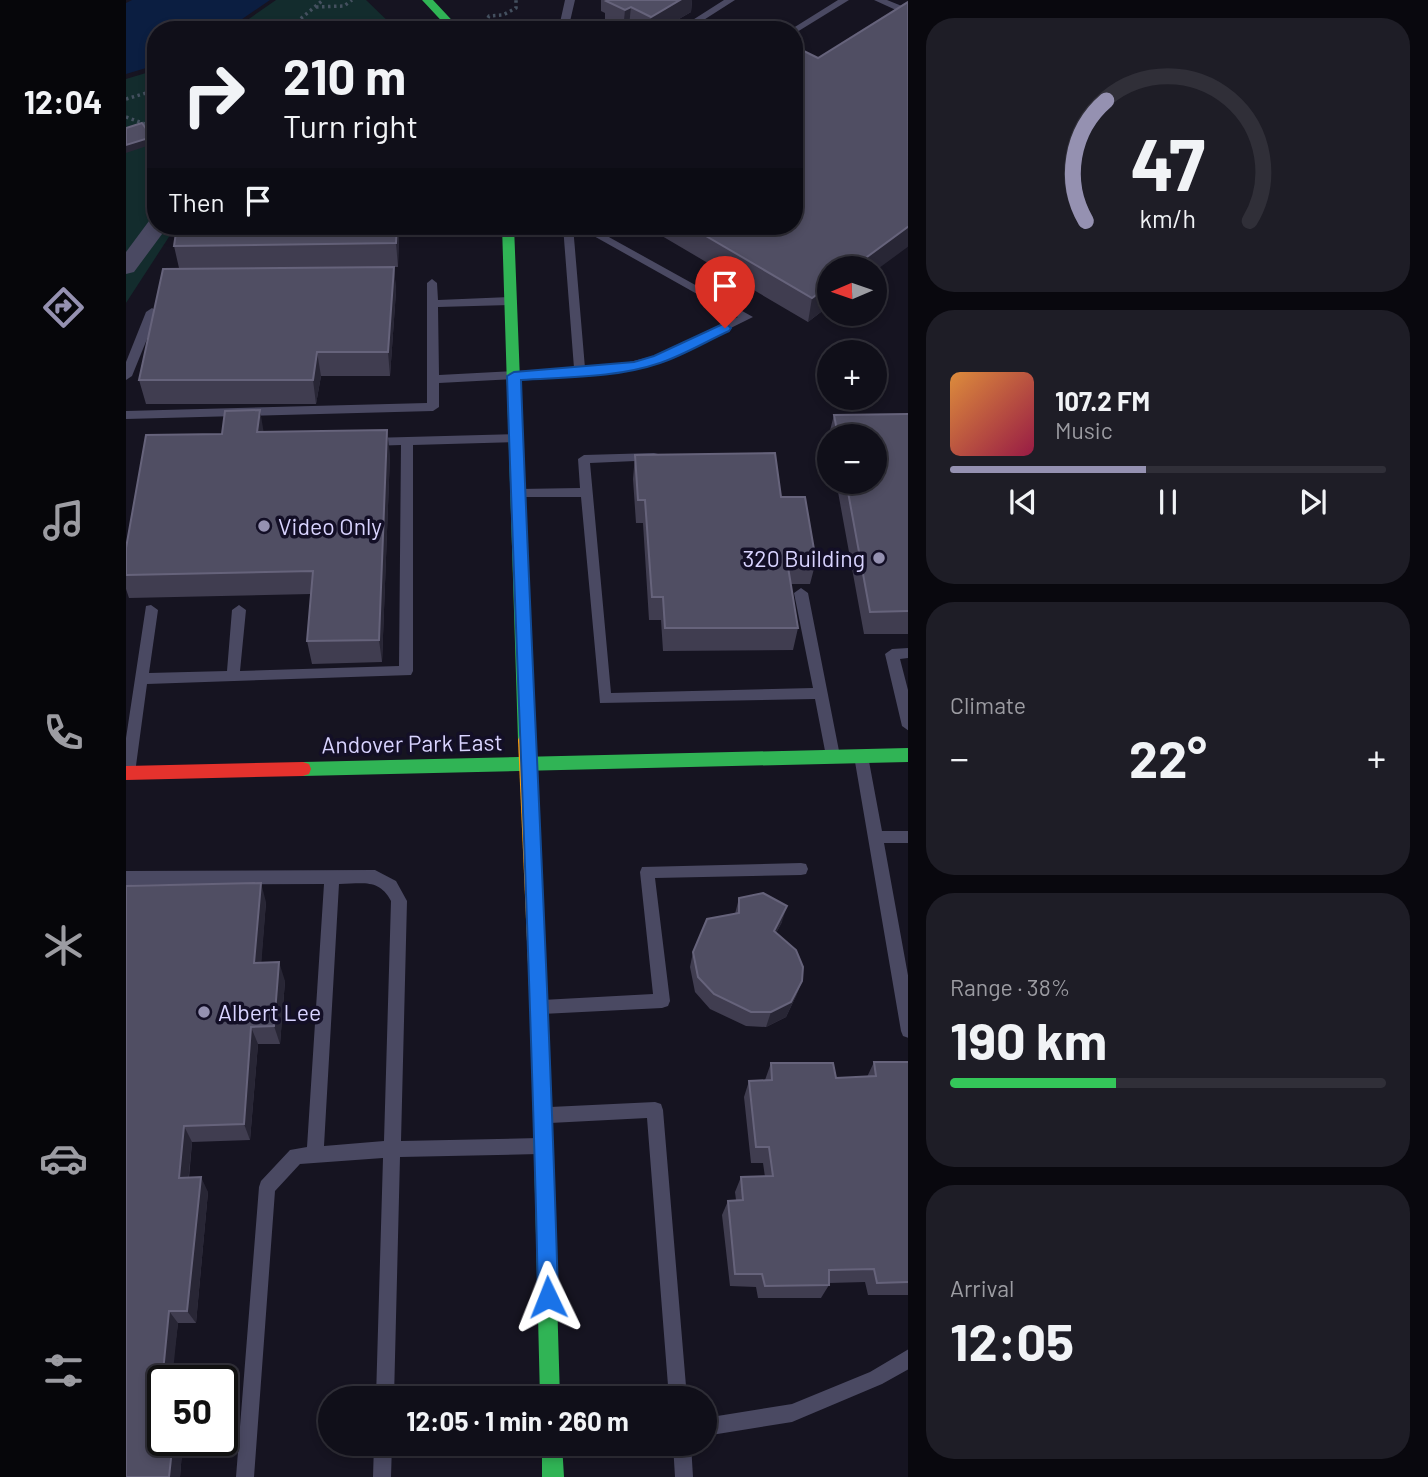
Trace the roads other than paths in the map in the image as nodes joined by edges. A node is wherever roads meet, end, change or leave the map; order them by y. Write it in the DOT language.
graph roads {
  1 [pos="427,0"];
  2 [pos="570,0"];
  3 [pos="730,0"];
  4 [pos="844,0"];
  5 [pos="879,0"];
  6 [pos="908,13"];
  7 [pos="447,21"];
  8 [pos="564,21"];
  9 [pos="696,21"];
  10 [pos="803,25"];
  11 [pos="147,233"];
  12 [pos="149,235"];
  13 [pos="508,235"];
  14 [pos="569,235"];
  15 [pos="597,235"];
  16 [pos="126,249"];
  17 [pos="126,267"];
  18 [pos="432,283"];
  19 [pos="511,301"];
  20 [pos="432,304"];
  21 [pos="152,312"];
  22 [pos="580,372"];
  23 [pos="126,376"];
  24 [pos="514,376"];
  25 [pos="433,379"];
  26 [pos="126,415"];
  27 [pos="516,438"];
  28 [pos="407,441"];
  29 [pos="356,442"];
  30 [pos="667,457"];
  31 [pos="587,492"];
  32 [pos="518,493"];
  33 [pos="801,593"];
  34 [pos="150,610"];
  35 [pos="239,610"];
  36 [pos="908,653"];
  37 [pos="233,677"];
  38 [pos="141,679"];
  39 [pos="821,693"];
  40 [pos="908,726"];
  41 [pos="908,755"];
  42 [pos="833,756"];
  43 [pos="861,756"];
  44 [pos="527,763"];
  45 [pos="127,773"];
  46 [pos="908,836"];
  47 [pos="876,838"];
  48 [pos="801,869"];
  49 [pos="126,878"];
  50 [pos="332,878"];
  51 [pos="538,1007"];
  52 [pos="908,1031"];
  53 [pos="544,1115"];
  54 [pos="544,1146"];
  55 [pos="392,1149"];
  56 [pos="315,1155"];
  57 [pos="908,1358"];
  58 [pos="385,1386"];
  59 [pos="550,1386"];
  60 [pos="677,1386"];
  61 [pos="717,1425"];
  62 [pos="383,1456"];
  63 [pos="552,1456"];
  64 [pos="683,1456"];
  65 [pos="245,1477"];
  66 [pos="382,1477"];
  67 [pos="552,1477"];
  68 [pos="684,1477"];
  1 -- 7 [label="main road"];
  2 -- 8 [label="lane"];
  3 -- 9 [label="lane"];
  4 -- 10 [label="lane"];
  5 -- 6 [label="lane"];
  11 -- 16 [label="street"];
  12 -- 17 [label="street"];
  13 -- 19 [label="main road"];
  14 -- 22 [label="lane"];
  15 -- 22 [label="lane"];
  18 -- 20 [label="lane"];
  19 -- 20 [label="lane"];
  19 -- 24 [label="main road"];
  20 -- 25 [label="lane"];
  21 -- 23 [label="lane"];
  22 -- 24 [label="lane"];
  24 -- 25 [label="lane"];
  24 -- 27 [label="main road"];
  25 -- 26 [label="lane"];
  27 -- 28 [label="lane"];
  27 -- 32 [label="main road"];
  28 -- 29 [label="lane"];
  28 -- 37 [label="lane"];
  30 -- 31 [label="lane"];
  31 -- 32 [label="lane"];
  31 -- 39 [label="lane"];
  32 -- 44 [label="main road"];
  33 -- 39 [label="lane"];
  34 -- 38 [label="lane"];
  35 -- 37 [label="lane"];
  36 -- 40 [label="lane"];
  37 -- 38 [label="lane"];
  38 -- 45 [label="lane"];
  39 -- 42 [label="lane"];
  41 -- 43 [label="main road, Andover Park East"];
  42 -- 43 [label="main road, Andover Park East"];
  42 -- 44 [label="main road, Andover Park East"];
  43 -- 47 [label="lane"];
  44 -- 45 [label="main road, Andover Park East"];
  44 -- 51 [label="main road"];
  46 -- 47 [label="lane"];
  47 -- 52 [label="lane"];
  48 -- 51 [label="lane"];
  49 -- 50 [label="lane"];
  50 -- 55 [label="lane"];
  50 -- 56 [label="lane"];
  51 -- 53 [label="main road"];
  53 -- 54 [label="main road"];
  53 -- 60 [label="lane"];
  54 -- 55 [label="lane"];
  54 -- 59 [label="main road"];
  55 -- 56 [label="lane"];
  55 -- 58 [label="lane"];
  56 -- 65 [label="lane"];
  57 -- 61 [label="lane"];
  62 -- 66 [label="lane"];
  63 -- 67 [label="main road"];
  64 -- 68 [label="lane"];
}
